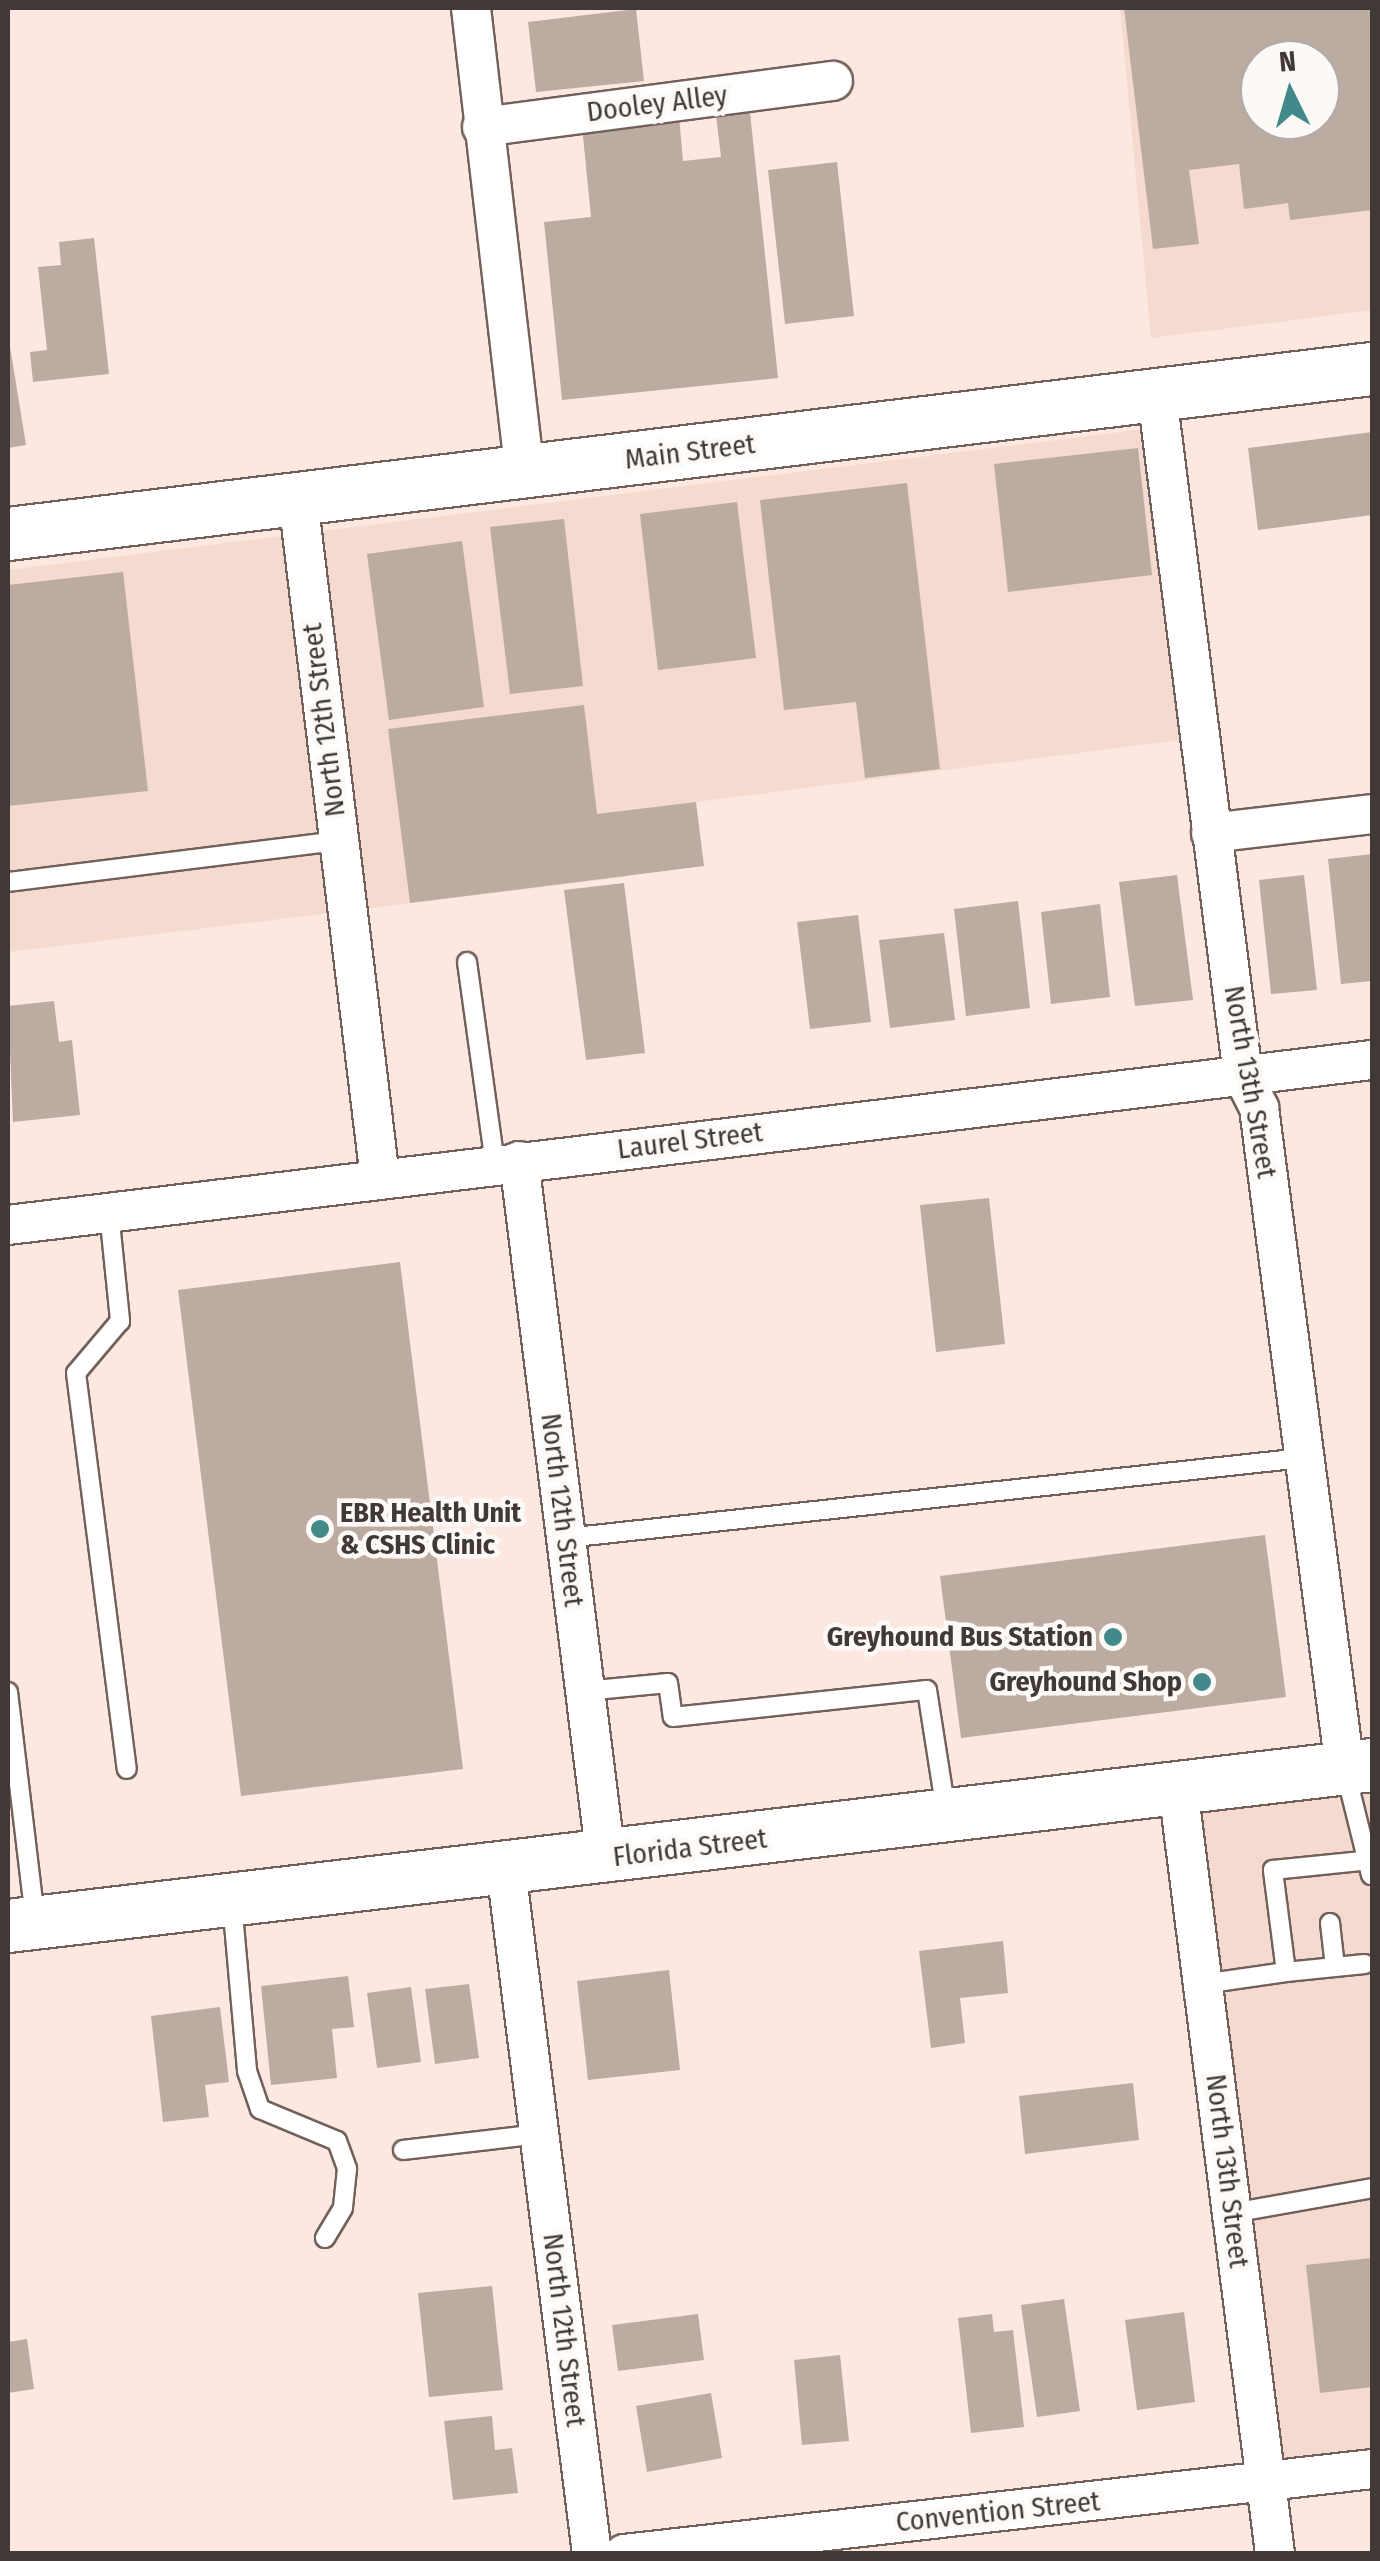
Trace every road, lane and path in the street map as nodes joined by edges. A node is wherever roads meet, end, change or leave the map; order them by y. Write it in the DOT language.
graph roads {
  1 [pos="471,8"];
  2 [pos="832,82"];
  3 [pos="482,127"];
  4 [pos="1372,369"];
  5 [pos="1156,395"];
  6 [pos="525,472"];
  7 [pos="298,499"];
  8 [pos="8,534"];
  9 [pos="1372,814"];
  10 [pos="1211,832"];
  11 [pos="339,842"];
  12 [pos="8,882"];
  13 [pos="467,962"];
  14 [pos="1372,1060"];
  15 [pos="1244,1076"];
  16 [pos="507,1163"];
  17 [pos="380,1179"];
  18 [pos="109,1212"];
  19 [pos="8,1225"];
  20 [pos="1302,1458"];
  21 [pos="566,1538"];
  22 [pos="585,1691"];
  23 [pos="8,1692"];
  24 [pos="1359,1767"];
  25 [pos="127,1768"];
  26 [pos="13,1785"];
  27 [pos="1178,1788"];
  28 [pos="947,1816"];
  29 [pos="606,1858"];
  30 [pos="1371,1865"];
  31 [pos="506,1869"];
  32 [pos="232,1901"];
  33 [pos="1330,1923"];
  34 [pos="22,1924"];
  35 [pos="1365,1964"];
  36 [pos="1335,1968"];
  37 [pos="1286,1972"];
  38 [pos="1203,1984"];
  39 [pos="539,2134"];
  40 [pos="403,2150"];
  41 [pos="1372,2188"];
  42 [pos="1232,2213"];
  43 [pos="324,2238"];
  44 [pos="1372,2469"];
  45 [pos="1266,2483"];
  46 [pos="592,2554"];
  47 [pos="624,2554"];
  48 [pos="1275,2554"];
  1 -- 3 [label="street"];
  2 -- 3 [label="street, Dooley Alley"];
  3 -- 6 [label="street"];
  4 -- 5 [label="street, Main Street"];
  5 -- 6 [label="street, Main Street"];
  5 -- 10 [label="street, North 13th Street"];
  6 -- 7 [label="street, Main Street"];
  7 -- 8 [label="street, Main Street"];
  7 -- 11 [label="street, North 12th Street"];
  9 -- 10 [label="street"];
  10 -- 15 [label="street, North 13th Street"];
  11 -- 12 [label="lane"];
  11 -- 17 [label="street, North 12th Street"];
  13 -- 16 [label="lane"];
  14 -- 15 [label="street, Laurel Street"];
  15 -- 16 [label="street, Laurel Street"];
  15 -- 20 [label="street, North 13th Street"];
  16 -- 17 [label="street, Laurel Street"];
  16 -- 21 [label="street, North 12th Street"];
  17 -- 18 [label="street, Laurel Street"];
  18 -- 19 [label="street, Laurel Street"];
  18 -- 25 [label="lane"];
  20 -- 21 [label="lane"];
  20 -- 24 [label="street, North 13th Street"];
  21 -- 22 [label="street, North 12th Street"];
  22 -- 28 [label="lane"];
  22 -- 29 [label="street, North 12th Street"];
  23 -- 26 [label="lane"];
  24 -- 27 [label="street, Florida Street"];
  24 -- 30 [label="lane"];
  26 -- 34 [label="lane"];
  27 -- 28 [label="street, Florida Street"];
  27 -- 38 [label="street, North 13th Street"];
  28 -- 29 [label="street, Florida Street"];
  29 -- 31 [label="street, Florida Street"];
  30 -- 37 [label="lane"];
  31 -- 32 [label="street, Florida Street"];
  31 -- 39 [label="street, North 12th Street"];
  32 -- 34 [label="street, Florida Street"];
  32 -- 43 [label="lane"];
  33 -- 36 [label="lane"];
  35 -- 36 [label="lane"];
  36 -- 37 [label="lane"];
  37 -- 38 [label="lane"];
  38 -- 42 [label="street, North 13th Street"];
  39 -- 40 [label="lane"];
  39 -- 46 [label="street, North 12th Street"];
  41 -- 42 [label="lane"];
  42 -- 45 [label="street, North 13th Street"];
  44 -- 45 [label="street, Convention Street"];
  45 -- 47 [label="street, Convention Street"];
  45 -- 48 [label="street, North 13th Street"];
}
